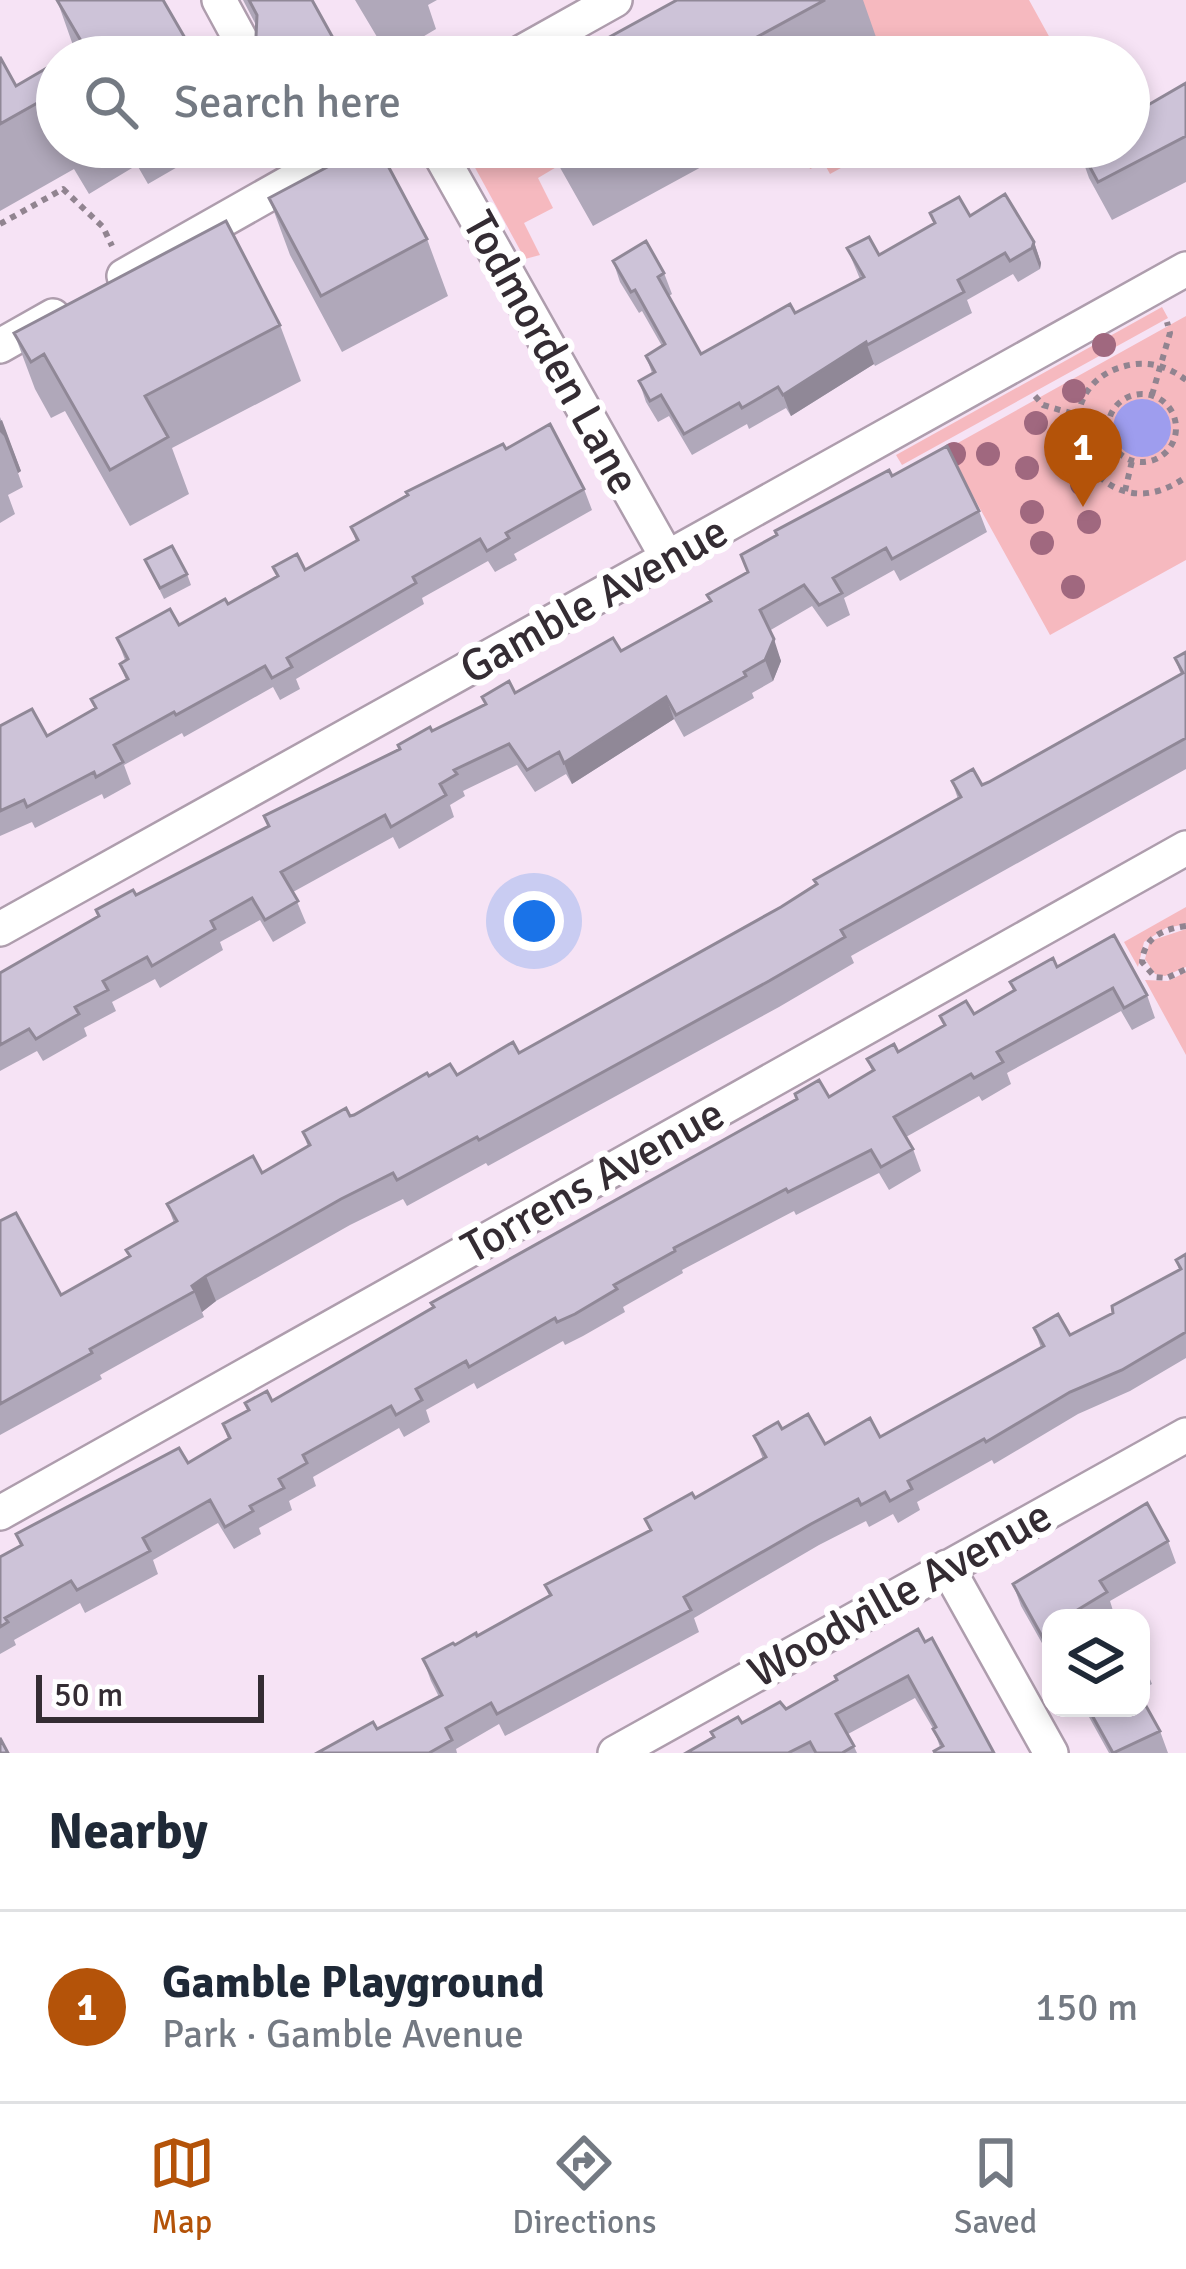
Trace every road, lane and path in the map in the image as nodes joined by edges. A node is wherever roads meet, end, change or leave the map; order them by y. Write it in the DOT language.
graph roads {
  1 [pos="219,0"];
  2 [pos="615,0"];
  3 [pos="239,36"];
  4 [pos="551,36"];
  5 [pos="290,168"];
  6 [pos="448,168"];
  7 [pos="0,224"];
  8 [pos="114,249"];
  9 [pos="1186,269"];
  10 [pos="1167,322"];
  11 [pos="0,346"];
  12 [pos="1160,366"];
  13 [pos="1186,380"];
  14 [pos="1152,395"];
  15 [pos="1035,396"];
  16 [pos="1079,413"];
  17 [pos="1108,424"];
  18 [pos="1175,435"];
  19 [pos="1186,438"];
  20 [pos="1132,460"];
  21 [pos="1186,477"];
  22 [pos="1125,491"];
  23 [pos="668,560"];
  24 [pos="1186,848"];
  25 [pos="1186,926"];
  26 [pos="0,929"];
  27 [pos="1186,969"];
  28 [pos="1186,1435"];
  29 [pos="0,1513"];
  30 [pos="947,1567"];
  31 [pos="615,1753"];
  32 [pos="1051,1753"];
  1 -- 3 [label="street"];
  2 -- 4 [label="street"];
  5 -- 11 [label="street"];
  6 -- 23 [label="street, Todmorden Lane"];
  7 -- 8 [label="path"];
  9 -- 23 [label="street, Gamble Avenue"];
  10 -- 12 [label="path"];
  12 -- 13 [label="path"];
  12 -- 14 [label="path"];
  12 -- 16 [label="path"];
  14 -- 17 [label="path"];
  14 -- 18 [label="path"];
  15 -- 16 [label="path"];
  16 -- 17 [label="path"];
  16 -- 22 [label="path"];
  17 -- 20 [label="path"];
  18 -- 19 [label="path"];
  18 -- 20 [label="path"];
  20 -- 22 [label="path"];
  21 -- 22 [label="path"];
  23 -- 26 [label="street, Gamble Avenue"];
  24 -- 29 [label="street, Torrens Avenue"];
  25 -- 27 [label="path"];
  28 -- 30 [label="street, Woodville Avenue"];
  30 -- 31 [label="street, Woodville Avenue"];
  30 -- 32 [label="street"];
}
